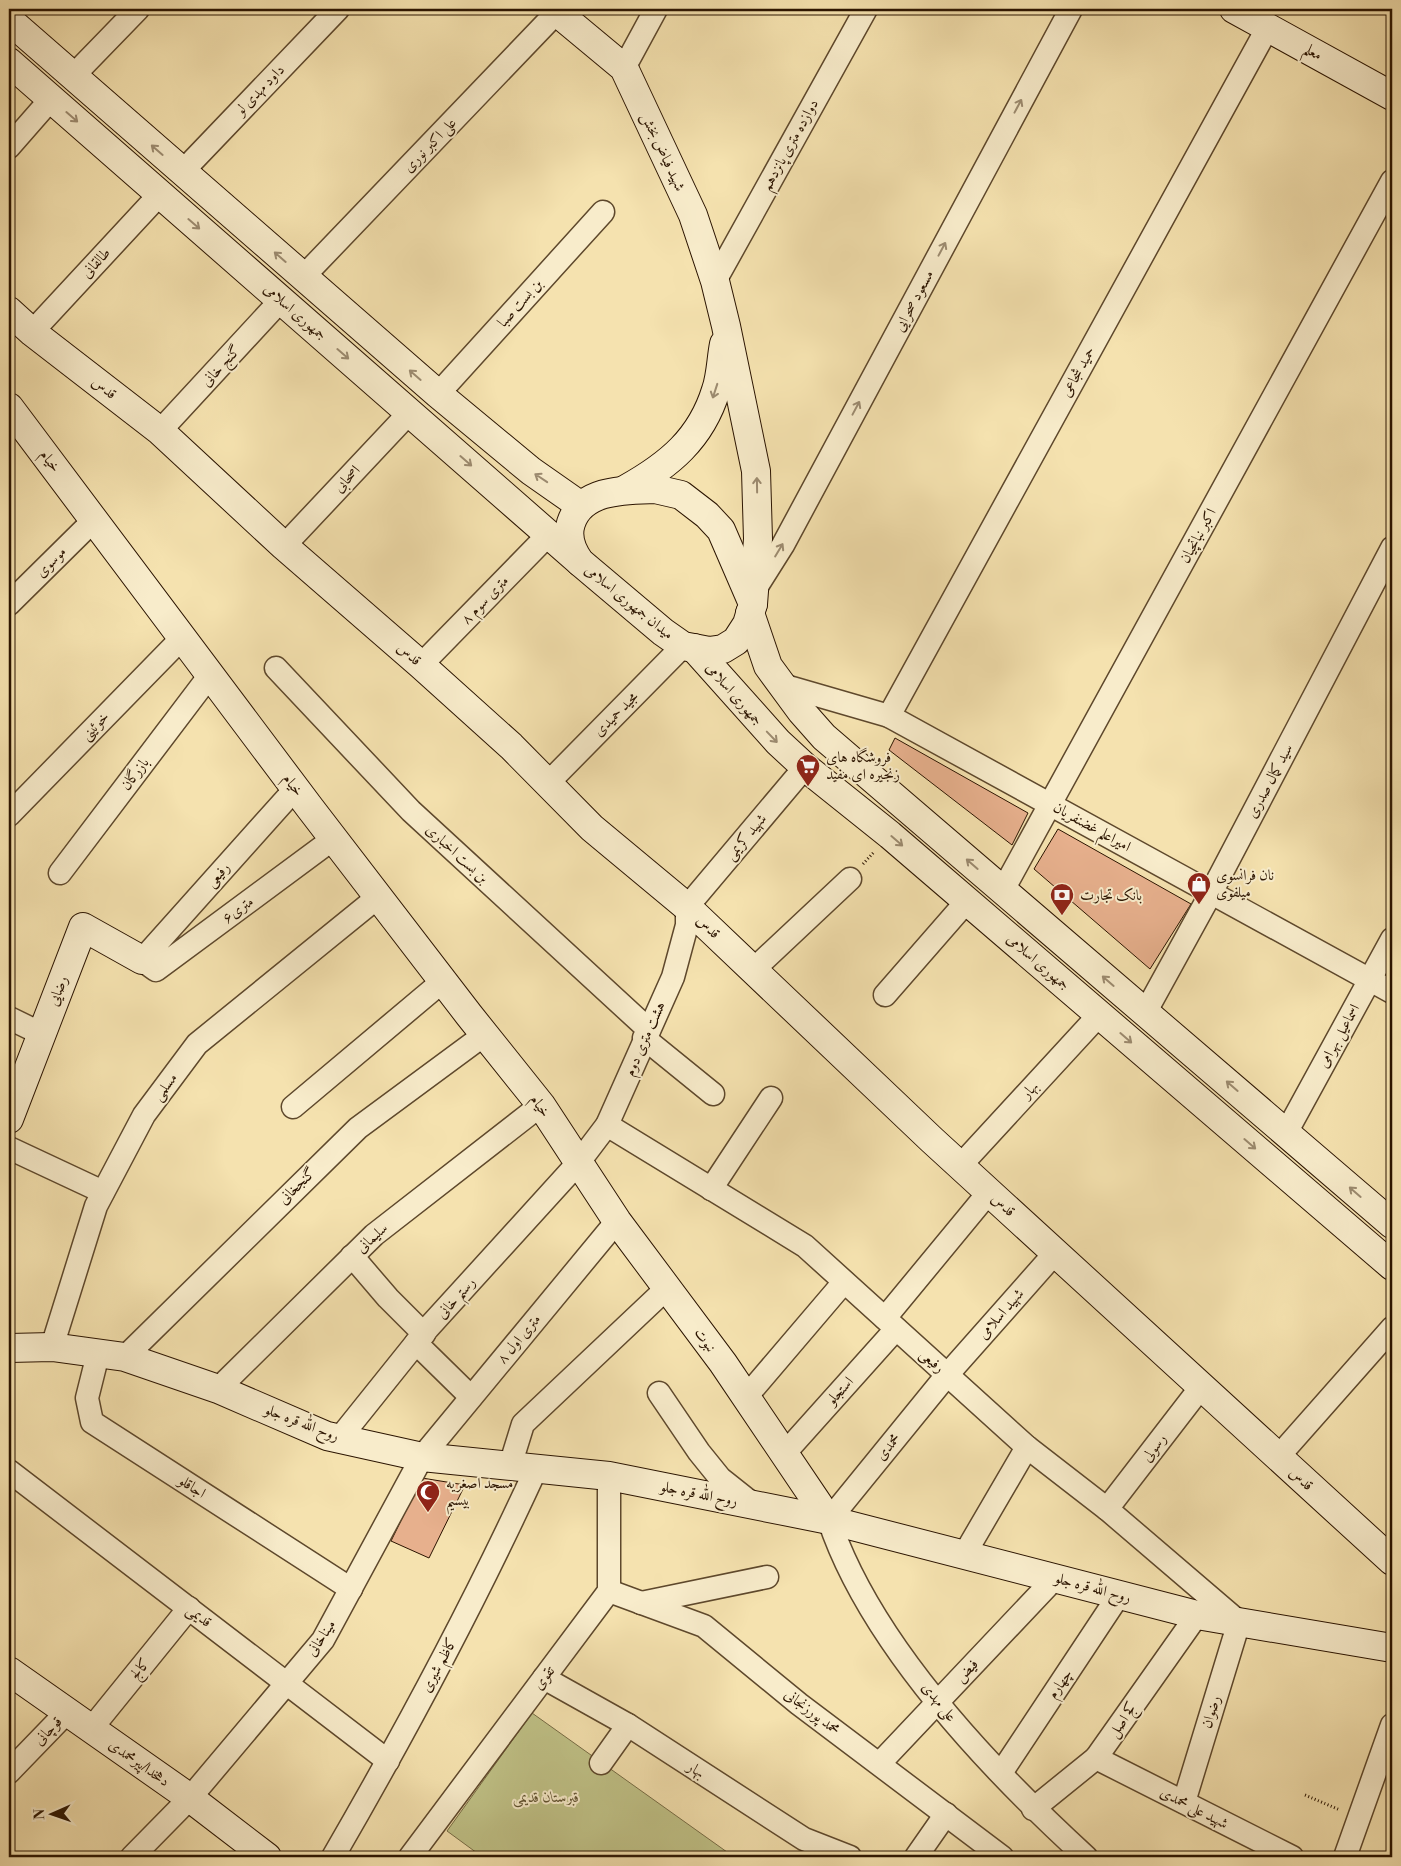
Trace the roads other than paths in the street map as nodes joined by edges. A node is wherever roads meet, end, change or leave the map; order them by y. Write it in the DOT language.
graph roads {
  1 [pos="138,9"];
  2 [pos="338,9"];
  3 [pos="656,9"];
  4 [pos="866,9"];
  5 [pos="1071,9"];
  6 [pos="1234,9"];
  7 [pos="555,10"];
  8 [pos="9,20"];
  9 [pos="1268,27"];
  10 [pos="9,62"];
  11 [pos="624,68"];
  12 [pos="73,76"];
  13 [pos="1392,96"];
  14 [pos="51,99"];
  15 [pos="9,147"];
  16 [pos="182,172"];
  17 [pos="1392,181"];
  18 [pos="160,194"];
  19 [pos="603,212"];
  20 [pos="303,277"];
  21 [pos="715,281"];
  22 [pos="281,300"];
  23 [pos="9,311"];
  24 [pos="726,326"];
  25 [pos="32,332"];
  26 [pos="438,394"];
  27 [pos="9,407"];
  28 [pos="410,412"];
  29 [pos="160,431"];
  30 [pos="623,490"];
  31 [pos="581,506"];
  32 [pos="94,520"];
  33 [pos="549,534"];
  34 [pos="284,546"];
  35 [pos="1392,548"];
  36 [pos="580,562"];
  37 [pos="752,603"];
  38 [pos="9,604"];
  39 [pos="182,638"];
  40 [pos="689,647"];
  41 [pos="421,665"];
  42 [pos="276,668"];
  43 [pos="210,675"];
  44 [pos="782,685"];
  45 [pos="889,716"];
  46 [pos="805,767"];
  47 [pos="548,783"];
  48 [pos="295,789"];
  49 [pos="1050,804"];
  50 [pos="9,815"];
  51 [pos="334,839"];
  52 [pos="60,874"];
  53 [pos="850,879"];
  54 [pos="1003,890"];
  55 [pos="1211,892"];
  56 [pos="378,897"];
  57 [pos="966,901"];
  58 [pos="687,907"];
  59 [pos="1392,938"];
  60 [pos="142,960"];
  61 [pos="753,970"];
  62 [pos="1370,980"];
  63 [pos="443,981"];
  64 [pos="1392,992"];
  65 [pos="885,995"];
  66 [pos="1146,1012"];
  67 [pos="1099,1015"];
  68 [pos="9,1018"];
  69 [pos="42,1034"];
  70 [pos="647,1034"];
  71 [pos="484,1035"];
  72 [pos="713,1094"];
  73 [pos="770,1098"];
  74 [pos="541,1104"];
  75 [pos="293,1107"];
  76 [pos="9,1119"];
  77 [pos="607,1125"];
  78 [pos="1286,1133"];
  79 [pos="9,1148"];
  80 [pos="578,1162"];
  81 [pos="960,1166"];
  82 [pos="711,1189"];
  83 [pos="103,1192"];
  84 [pos="989,1192"];
  85 [pos="617,1221"];
  86 [pos="1392,1224"];
  87 [pos="1055,1253"];
  88 [pos="352,1256"];
  89 [pos="1392,1266"];
  90 [pos="844,1282"];
  91 [pos="667,1288"];
  92 [pos="890,1323"];
  93 [pos="1392,1328"];
  94 [pos="420,1338"];
  95 [pos="52,1347"];
  96 [pos="9,1348"];
  97 [pos="98,1354"];
  98 [pos="126,1357"];
  99 [pos="948,1375"];
  100 [pos="1200,1387"];
  101 [pos="218,1389"];
  102 [pos="659,1393"];
  103 [pos="471,1397"];
  104 [pos="746,1397"];
  105 [pos="339,1438"];
  106 [pos="1027,1447"];
  107 [pos="784,1454"];
  108 [pos="422,1457"];
  109 [pos="1278,1457"];
  110 [pos="522,1467"];
  111 [pos="9,1471"];
  112 [pos="609,1476"];
  113 [pos="754,1505"];
  114 [pos="1107,1509"];
  115 [pos="829,1520"];
  116 [pos="964,1555"];
  117 [pos="1392,1561"];
  118 [pos="767,1577"];
  119 [pos="1055,1578"];
  120 [pos="351,1589"];
  121 [pos="609,1591"];
  122 [pos="1120,1595"];
  123 [pos="641,1603"];
  124 [pos="189,1608"];
  125 [pos="1197,1615"];
  126 [pos="1239,1622"];
  127 [pos="1392,1648"];
  128 [pos="9,1671"];
  129 [pos="544,1678"];
  130 [pos="287,1683"];
  131 [pos="937,1703"];
  132 [pos="67,1712"];
  133 [pos="628,1725"];
  134 [pos="1392,1725"];
  135 [pos="91,1729"];
  136 [pos="1096,1758"];
  137 [pos="388,1761"];
  138 [pos="601,1763"];
  139 [pos="880,1763"];
  140 [pos="9,1772"];
  141 [pos="1001,1773"];
  142 [pos="190,1798"];
  143 [pos="1184,1802"];
  144 [pos="1033,1809"];
  145 [pos="946,1814"];
  146 [pos="141,1854"];
  147 [pos="843,1856"];
  148 [pos="267,1857"];
  149 [pos="332,1857"];
  150 [pos="410,1857"];
  151 [pos="916,1857"];
  152 [pos="1002,1857"];
  153 [pos="1086,1857"];
  154 [pos="1292,1857"];
  155 [pos="1345,1857"];
  1 -- 12 [label="street"];
  2 -- 16 [label="street, داود مهدی لو"];
  3 -- 11 [label="street"];
  4 -- 21 [label="street, دوازده متری پانزدهم"];
  37 -- 5 [label="street, مسعود صحرایی, one-way"];
  6 -- 9 [label="street, معلم"];
  7 -- 11 [label="street, شهید فیاض بخش"];
  7 -- 20 [label="street, علی اکبر نوری"];
  8 -- 12 [label="street, جمهوری اسلامی"];
  9 -- 13 [label="street, معلم"];
  9 -- 45 [label="street, حمید شجاعی"];
  10 -- 14 [label="street, جمهوری اسلامی"];
  11 -- 21 [label="street, شهید فیاض بخش"];
  16 -- 12 [label="street, جمهوری اسلامی, one-way"];
  14 -- 15 [label="street"];
  14 -- 18 [label="street, جمهوری اسلامی, one-way"];
  20 -- 16 [label="street, جمهوری اسلامی, one-way"];
  17 -- 49 [label="street, اکبر نباتچیان"];
  18 -- 22 [label="street, جمهوری اسلامی, one-way"];
  18 -- 25 [label="street, طالقانی"];
  19 -- 26 [label="street, بن بست صبا"];
  26 -- 20 [label="street, جمهوری اسلامی, one-way"];
  21 -- 24 [label="street, شهید فیاض بخش"];
  22 -- 28 [label="street, جمهوری اسلامی, one-way"];
  22 -- 29 [label="street, گنج خانی"];
  23 -- 25 [label="street, قدس"];
  24 -- 30 [label="street, one-way"];
  37 -- 24 [label="street, شهید فیاض بخش, one-way"];
  25 -- 29 [label="street, قدس"];
  31 -- 26 [label="street, جمهوری اسلامی, one-way"];
  27 -- 32 [label="street, خیام"];
  28 -- 33 [label="street, جمهوری اسلامی, one-way"];
  28 -- 34 [label="street, اصحابی"];
  29 -- 34 [label="street, قدس"];
  30 -- 31 [label="street"];
  30 -- 37 [label="street"];
  31 -- 36 [label="street, میدان جمهوری اسلامی"];
  32 -- 38 [label="street, موسوی"];
  32 -- 39 [label="street, خیام"];
  33 -- 36 [label="street, جمهوری اسلامی"];
  33 -- 41 [label="street, ۸ متری سوم"];
  34 -- 41 [label="street, قدس"];
  35 -- 55 [label="street, سید کمال صدری"];
  36 -- 40 [label="street, میدان جمهوری اسلامی"];
  37 -- 40 [label="street, میدان جمهوری اسلامی"];
  37 -- 44 [label="street, جمهوری اسلامی"];
  39 -- 43 [label="street, خیام"];
  39 -- 50 [label="street, خوئینی"];
  40 -- 46 [label="street, جمهوری اسلامی, one-way"];
  40 -- 47 [label="street, مجید حمیدی"];
  41 -- 47 [label="street, قدس"];
  42 -- 70 [label="street, بن بست اخباری"];
  43 -- 48 [label="street, خیام"];
  43 -- 52 [label="street, بازرگان"];
  44 -- 45 [label="street, امیراعلم غضنفریان"];
  54 -- 44 [label="street, جمهوری اسلامی, one-way"];
  45 -- 49 [label="street, امیراعلم غضنفریان"];
  46 -- 57 [label="street, جمهوری اسلامی, one-way"];
  46 -- 58 [label="street, شهید کریمی"];
  47 -- 58 [label="street, قدس"];
  48 -- 51 [label="street, خیام"];
  48 -- 60 [label="street, رفیعی"];
  49 -- 54 [label="street, اکبر نباتچیان"];
  49 -- 55 [label="street, امیراعلم غضنفریان"];
  51 -- 56 [label="street, خیام"];
  51 -- 60 [label="street, ۶متری"];
  53 -- 61 [label="street"];
  66 -- 54 [label="street, جمهوری اسلامی, one-way"];
  55 -- 62 [label="street, امیراعلم غضنفریان"];
  55 -- 66 [label="street, سید کمال صدری"];
  56 -- 63 [label="street, خیام"];
  56 -- 83 [label="street, مسلمی"];
  57 -- 65 [label="street"];
  57 -- 67 [label="street, جمهوری اسلامی"];
  58 -- 61 [label="street, قدس"];
  58 -- 70 [label="street, هشت متری دوم"];
  59 -- 62 [label="street, اسماعیل بهرامی"];
  60 -- 69 [label="street, رضایی"];
  61 -- 81 [label="street, قدس"];
  62 -- 64 [label="street, امیراعلم غضنفریان"];
  62 -- 78 [label="street, اسماعیل بهرامی"];
  63 -- 71 [label="street, خیام"];
  63 -- 75 [label="street"];
  78 -- 66 [label="street, جمهوری اسلامی, one-way"];
  67 -- 81 [label="street, بهار"];
  67 -- 89 [label="street, جمهوری اسلامی, one-way"];
  68 -- 69 [label="street"];
  69 -- 76 [label="street, رضایی"];
  70 -- 72 [label="street, بن بست اخباری"];
  70 -- 77 [label="street, هشت متری دوم"];
  71 -- 74 [label="street, خیام"];
  71 -- 98 [label="street, گنجخانی"];
  73 -- 82 [label="street"];
  74 -- 80 [label="street, خیام"];
  74 -- 88 [label="street, سلیمانی"];
  77 -- 80 [label="street, هشت متری دوم"];
  77 -- 82 [label="street, رفیعی"];
  86 -- 78 [label="street, جمهوری اسلامی, one-way"];
  79 -- 83 [label="street"];
  80 -- 85 [label="street, نبوت"];
  80 -- 94 [label="street, رستم خانی"];
  81 -- 84 [label="street, قدس"];
  82 -- 90 [label="street, رفیعی"];
  83 -- 95 [label="street, مسلمی"];
  84 -- 87 [label="street, قدس"];
  84 -- 92 [label="street, استجلو"];
  85 -- 91 [label="street, نبوت"];
  85 -- 103 [label="street, ۸ متری اول"];
  87 -- 99 [label="street, شهید اسلامی"];
  87 -- 100 [label="street, قدس"];
  88 -- 94 [label="street"];
  88 -- 101 [label="street, سلیمانی"];
  90 -- 92 [label="street, رفیعی"];
  90 -- 104 [label="street"];
  91 -- 104 [label="street, نبوت"];
  91 -- 110 [label="street, کاظم شیری"];
  92 -- 99 [label="street, رفیعی"];
  92 -- 107 [label="street, استجلو"];
  93 -- 109 [label="street"];
  94 -- 103 [label="street"];
  94 -- 105 [label="street, رستم خانی"];
  95 -- 96 [label="street, روح الله قره جلو"];
  95 -- 97 [label="street, روح الله قره جلو"];
  97 -- 98 [label="street, روح الله قره جلو"];
  97 -- 120 [label="street, اجاقلو"];
  98 -- 101 [label="street, روح الله قره جلو"];
  99 -- 106 [label="street, رفیعی"];
  99 -- 115 [label="street, محمدی"];
  100 -- 109 [label="street, قدس"];
  100 -- 114 [label="street, رسولی"];
  101 -- 105 [label="street, روح الله قره جلو"];
  102 -- 113 [label="street"];
  103 -- 108 [label="street, ۸ متری اول"];
  104 -- 107 [label="street, نبوت"];
  105 -- 108 [label="street, روح الله قره جلو"];
  106 -- 114 [label="street, رفیعی"];
  106 -- 116 [label="street"];
  107 -- 115 [label="street, نبوت"];
  108 -- 110 [label="street, روح الله قره جلو"];
  108 -- 120 [label="street, میناخانی"];
  109 -- 117 [label="street, قدس"];
  110 -- 112 [label="street, روح الله قره جلو"];
  110 -- 137 [label="street, کاظم شیری"];
  111 -- 124 [label="street, قدیمی"];
  112 -- 113 [label="street, روح الله قره جلو"];
  112 -- 121 [label="street"];
  113 -- 115 [label="street, روح الله قره جلو"];
  114 -- 126 [label="street, رفیعی"];
  115 -- 116 [label="street, روح الله قره جلو"];
  115 -- 131 [label="street, علی مهدی"];
  116 -- 119 [label="street, روح الله قره جلو"];
  118 -- 123 [label="street"];
  119 -- 122 [label="street, روح الله قره جلو"];
  119 -- 131 [label="street, فیض"];
  120 -- 130 [label="street, میناخانی"];
  121 -- 123 [label="street, محمد پورزنجانی"];
  121 -- 129 [label="street, تقوی"];
  122 -- 125 [label="street, روح الله قره جلو"];
  122 -- 141 [label="street, چهارم"];
  123 -- 139 [label="street, محمد پورزنجانی"];
  124 -- 130 [label="street, قدیمی"];
  124 -- 135 [label="street, کالج"];
  125 -- 126 [label="street, روح الله قره جلو"];
  125 -- 136 [label="street, کج اصل"];
  126 -- 127 [label="street, روح الله قره جلو"];
  126 -- 143 [label="street, رضوان"];
  128 -- 132 [label="street, دهخدا/پیرمحمدی"];
  129 -- 133 [label="street, بهار"];
  129 -- 150 [label="street, تقوی"];
  130 -- 137 [label="street, قدیمی"];
  130 -- 142 [label="street, میناخانی"];
  131 -- 139 [label="street, فیض"];
  131 -- 141 [label="street, علی مهدی"];
  132 -- 135 [label="street, دهخدا/پیرمحمدی"];
  132 -- 140 [label="street, قوچانی"];
  133 -- 138 [label="street"];
  133 -- 147 [label="street, بهار"];
  134 -- 155 [label="street"];
  135 -- 142 [label="street, دهخدا/پیرمحمدی"];
  136 -- 143 [label="street, شهید علی محمدی"];
  136 -- 144 [label="street, کج اصل"];
  137 -- 149 [label="street, کاظم شیری"];
  139 -- 145 [label="street, محمد پورزنجانی"];
  141 -- 144 [label="street, علی مهدی"];
  142 -- 146 [label="street, میناخانی"];
  142 -- 148 [label="street, دهخدا/پیرمحمدی"];
  143 -- 154 [label="street, شهید علی محمدی"];
  144 -- 153 [label="street, علی مهدی"];
  145 -- 151 [label="street"];
  145 -- 152 [label="street, محمد پورزنجانی"];
}
